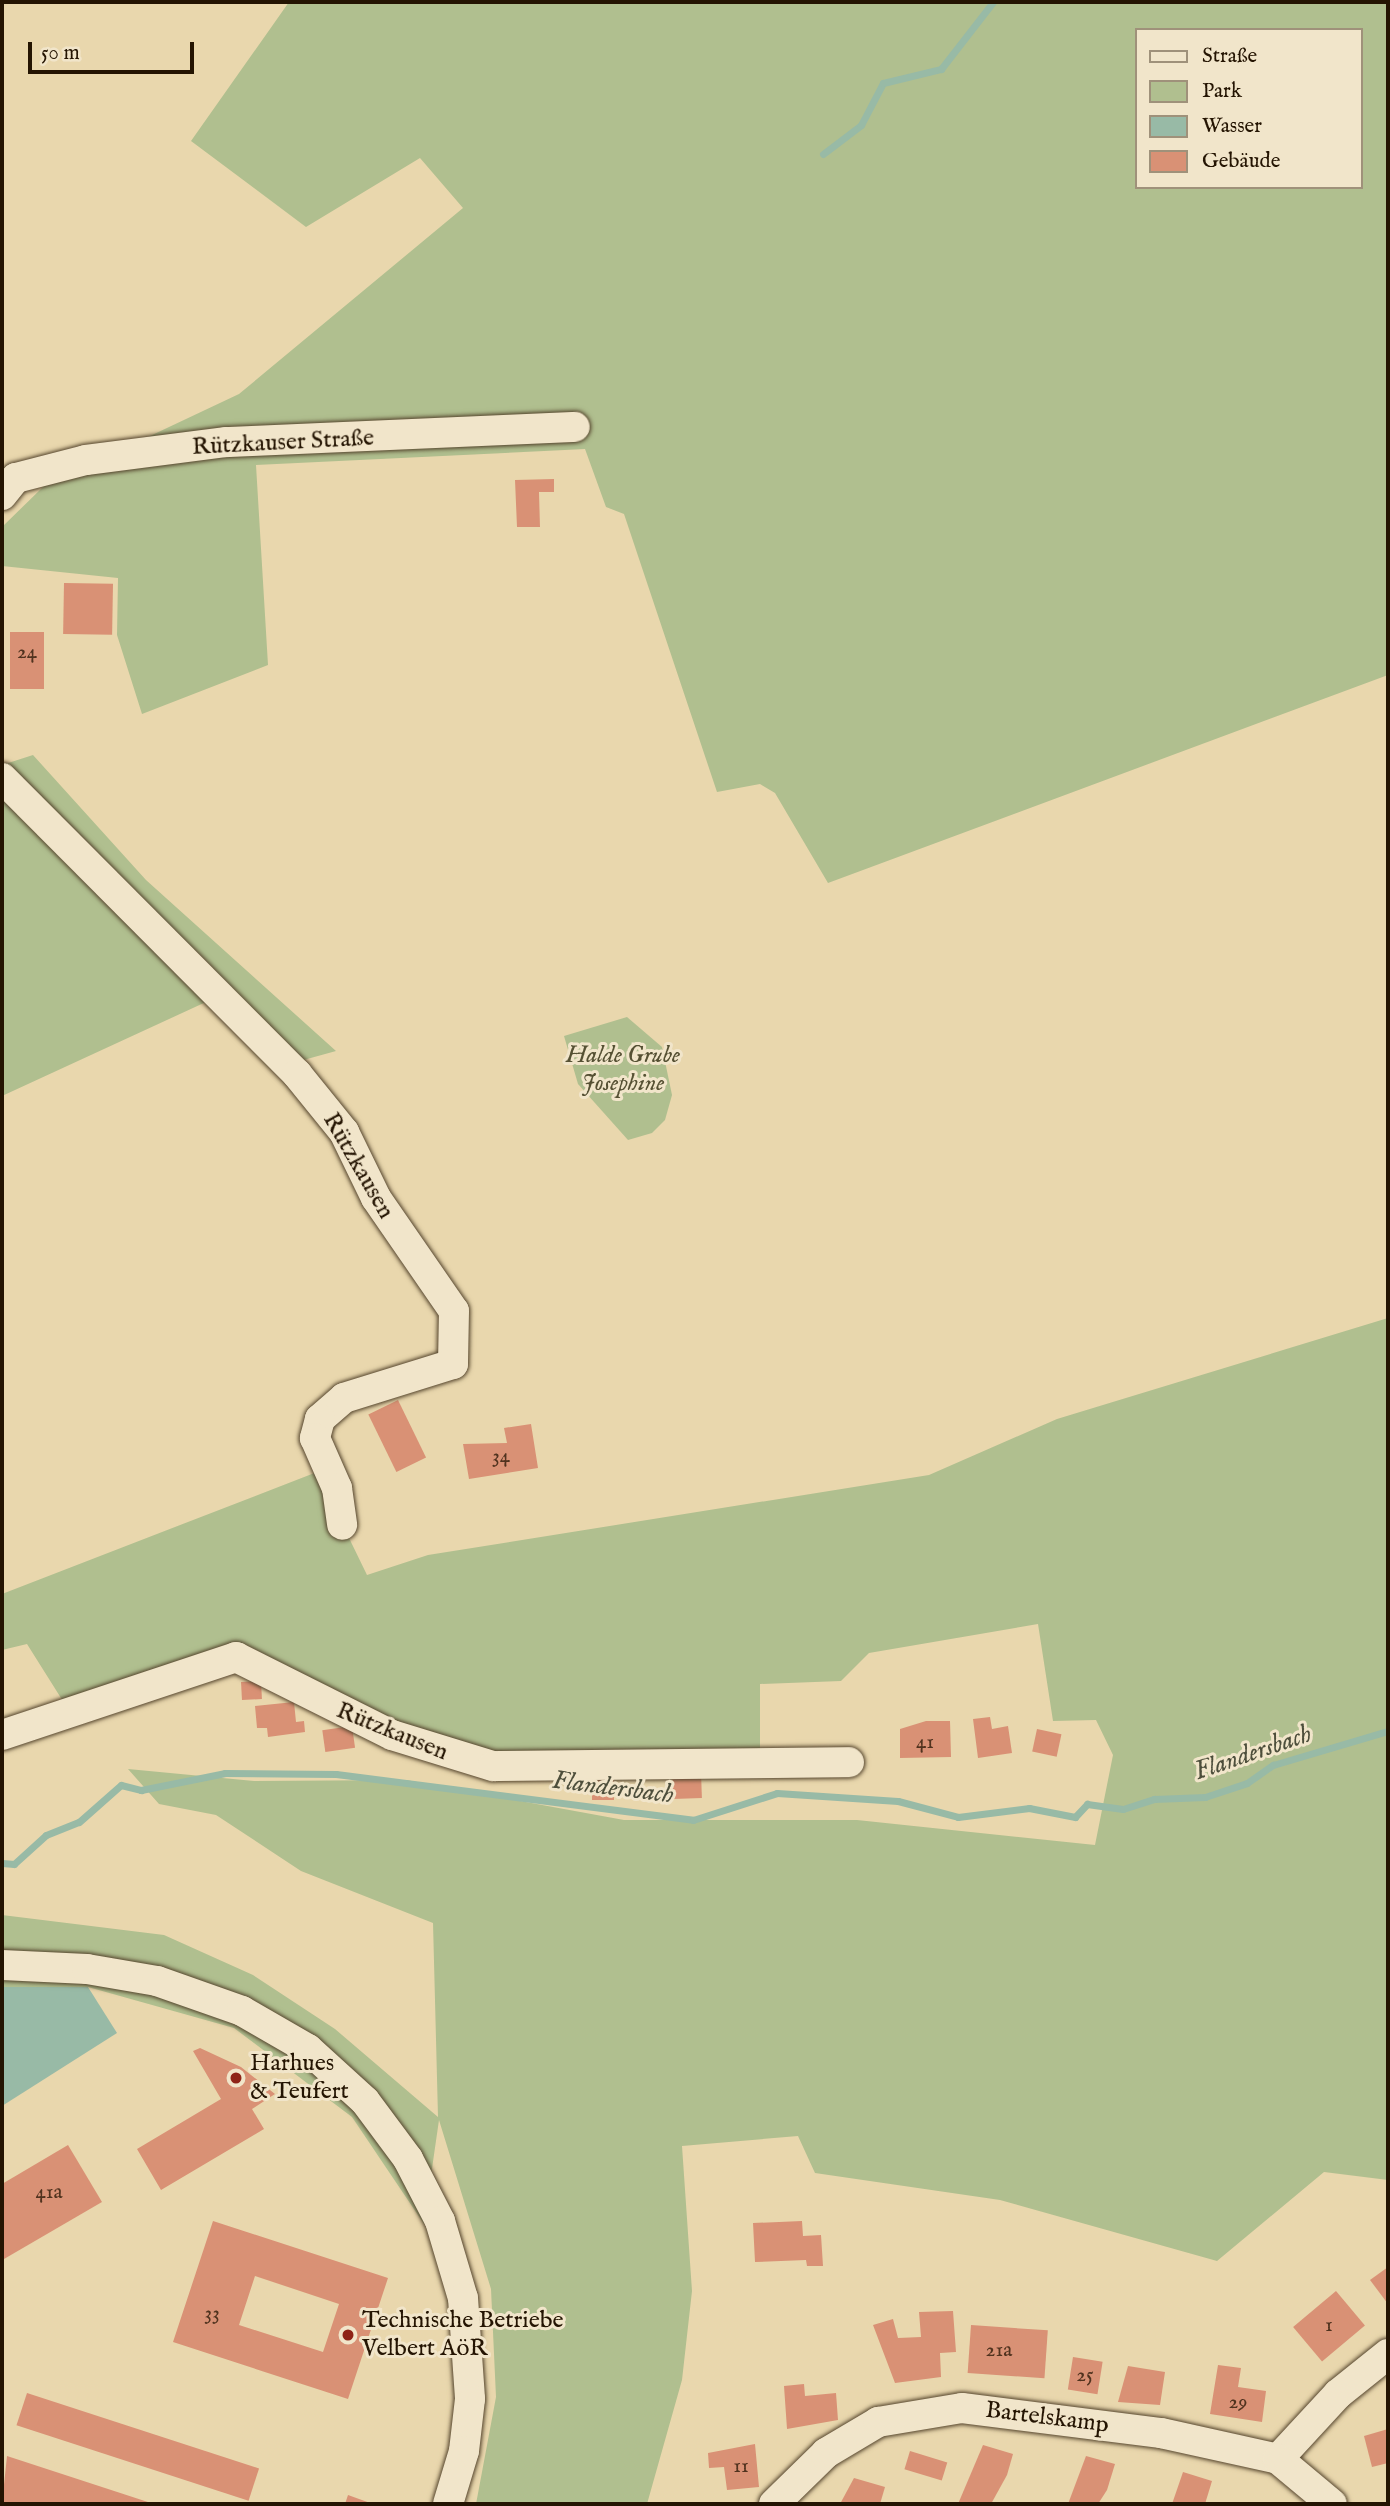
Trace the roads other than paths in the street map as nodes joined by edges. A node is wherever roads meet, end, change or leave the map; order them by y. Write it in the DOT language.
graph roads {
  1 [pos="575,428"];
  2 [pos="2,495"];
  3 [pos="2,778"];
  4 [pos="342,1525"];
  5 [pos="2,1735"];
  6 [pos="849,1762"];
  7 [pos="2,1965"];
  8 [pos="1388,2354"];
  9 [pos="1278,2459"];
  10 [pos="448,2504"];
  11 [pos="774,2504"];
  12 [pos="1332,2504"];
  1 -- 2 [label="street, Rützkauser Straße"];
  3 -- 4 [label="street, Rützkausen"];
  5 -- 6 [label="street, Rützkausen"];
  7 -- 10 [label="street"];
  8 -- 9 [label="street"];
  9 -- 11 [label="street, Bartelskamp"];
  9 -- 12 [label="street, Bartelskamp"];
}
